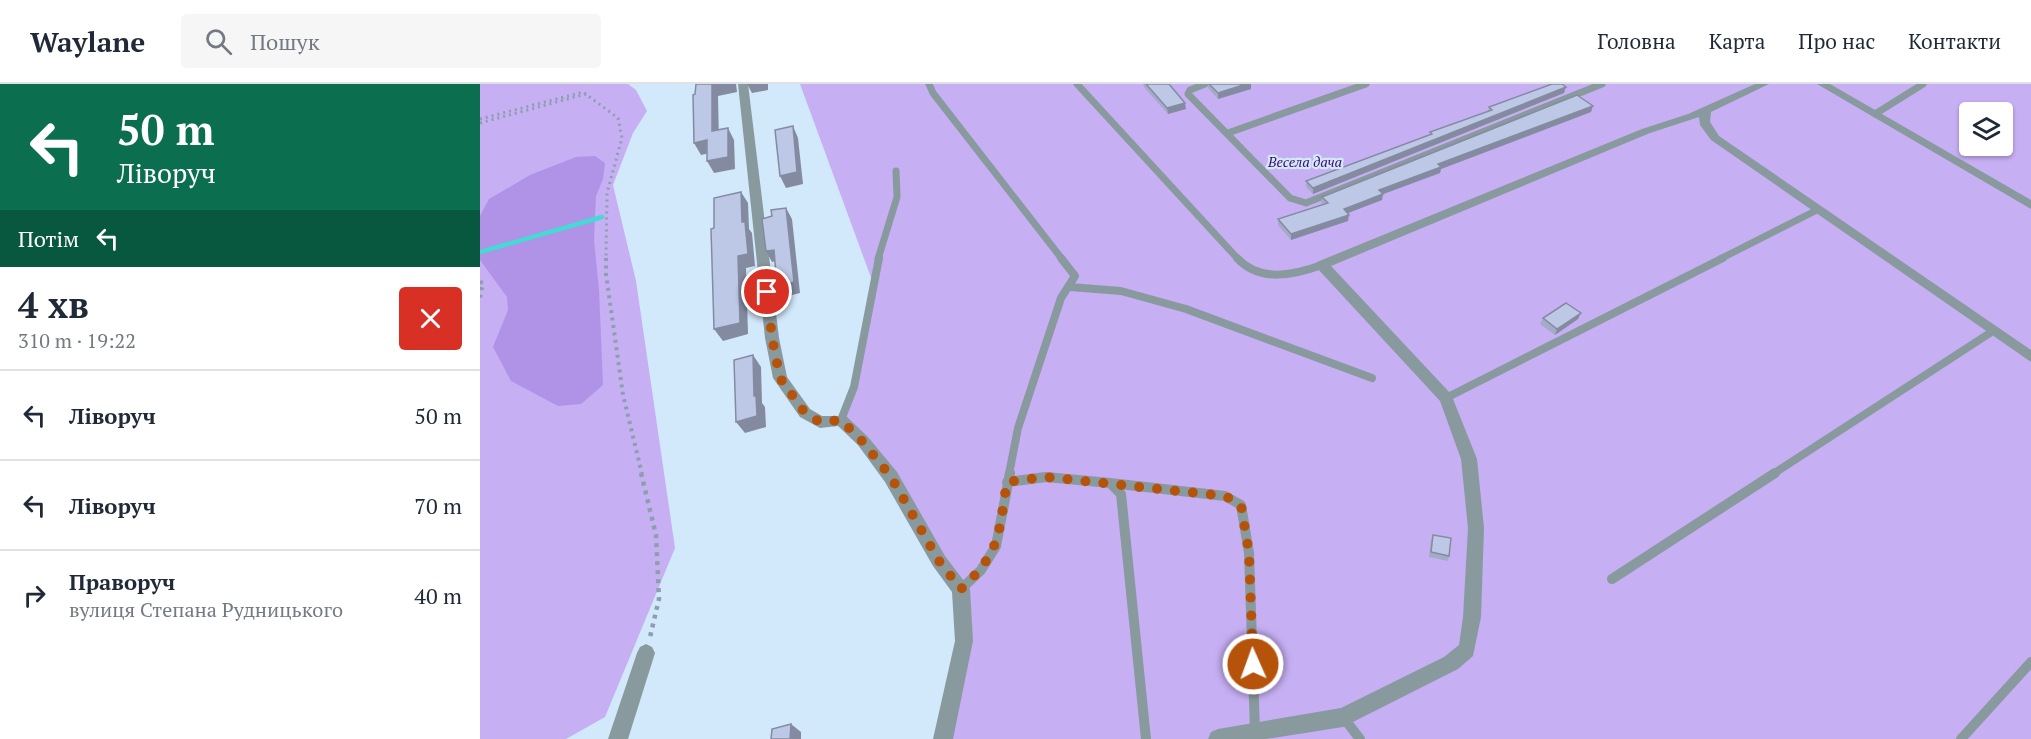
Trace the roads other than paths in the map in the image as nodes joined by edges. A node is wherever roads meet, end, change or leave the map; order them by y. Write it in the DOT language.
graph roads {
  1 [pos="743,84"];
  2 [pos="929,84"];
  3 [pos="1077,84"];
  4 [pos="1183,84"];
  5 [pos="1204,84"];
  6 [pos="1366,84"];
  7 [pos="1602,84"];
  8 [pos="1764,84"];
  9 [pos="1822,84"];
  10 [pos="1923,84"];
  11 [pos="1190,90"];
  12 [pos="1706,110"];
  13 [pos="1875,114"];
  14 [pos="1228,133"];
  15 [pos="896,171"];
  16 [pos="2031,204"];
  17 [pos="1817,210"];
  18 [pos="1322,265"];
  19 [pos="1070,287"];
  20 [pos="1993,331"];
  21 [pos="2031,357"];
  22 [pos="1372,378"];
  23 [pos="1446,398"];
  24 [pos="841,420"];
  25 [pos="1007,482"];
  26 [pos="1110,483"];
  27 [pos="1612,579"];
  28 [pos="961,589"];
  29 [pos="646,653"];
  30 [pos="2031,662"];
  31 [pos="1343,717"];
  32 [pos="1255,731"];
  33 [pos="618,739"];
  34 [pos="943,739"];
  35 [pos="1146,739"];
  36 [pos="1218,739"];
  37 [pos="1360,739"];
  38 [pos="1961,739"];
  1 -- 24 [label="street"];
  2 -- 19 [label="lane"];
  3 -- 18 [label="lane"];
  4 -- 11 [label="lane"];
  5 -- 11 [label="lane"];
  6 -- 14 [label="lane"];
  7 -- 14 [label="lane"];
  8 -- 12 [label="street"];
  9 -- 13 [label="street"];
  10 -- 13 [label="lane"];
  11 -- 14 [label="lane"];
  12 -- 17 [label="street"];
  12 -- 18 [label="street"];
  13 -- 16 [label="street"];
  15 -- 24 [label="lane"];
  17 -- 20 [label="street"];
  17 -- 23 [label="lane"];
  18 -- 23 [label="street"];
  19 -- 22 [label="lane"];
  19 -- 25 [label="lane"];
  20 -- 21 [label="street"];
  20 -- 27 [label="lane"];
  23 -- 31 [label="street"];
  24 -- 28 [label="street"];
  25 -- 26 [label="lane"];
  25 -- 28 [label="lane"];
  26 -- 32 [label="lane"];
  26 -- 35 [label="lane"];
  28 -- 34 [label="street"];
  29 -- 33 [label="street"];
  30 -- 38 [label="lane"];
  31 -- 32 [label="street"];
  31 -- 37 [label="lane"];
  32 -- 36 [label="street"];
}
